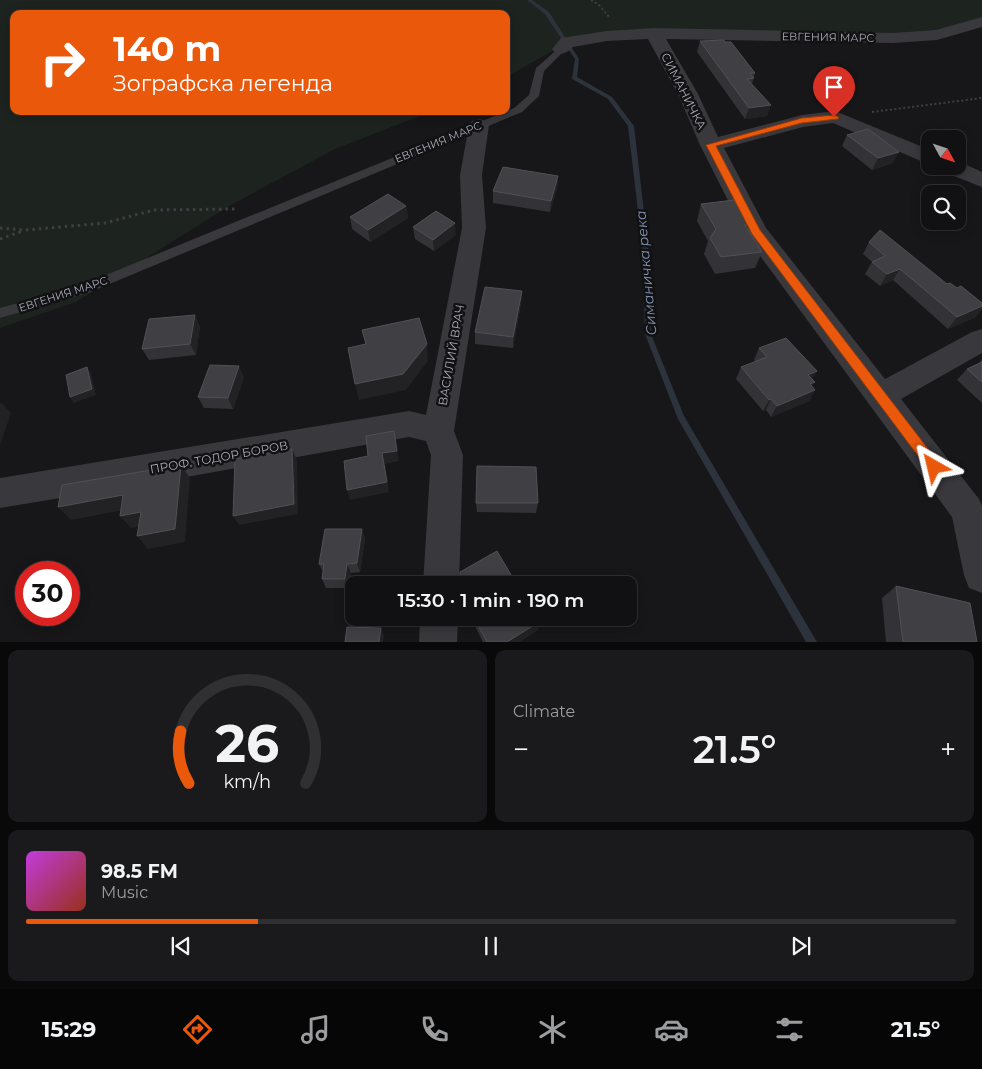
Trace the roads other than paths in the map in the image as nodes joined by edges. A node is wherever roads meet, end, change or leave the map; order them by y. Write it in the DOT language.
graph roads {
  1 [pos="982,22"];
  2 [pos="654,33"];
  3 [pos="564,46"];
  4 [pos="510,113"];
  5 [pos="505,115"];
  6 [pos="479,125"];
  7 [pos="711,145"];
  8 [pos="921,154"];
  9 [pos="966,173"];
  10 [pos="982,180"];
  11 [pos="0,313"];
  12 [pos="982,340"];
  13 [pos="880,396"];
  14 [pos="438,431"];
  15 [pos="0,493"];
  16 [pos="982,575"];
  17 [pos="441,576"];
  18 [pos="439,626"];
  19 [pos="438,642"];
  1 -- 2 [label="street, ЕВГЕНИЯ МАРС"];
  2 -- 3 [label="street, ЕВГЕНИЯ МАРС"];
  2 -- 7 [label="street, СИМАНИЧКА"];
  3 -- 4 [label="lane, ЕВГЕНИЯ МАРС"];
  5 -- 6 [label="lane, ЕВГЕНИЯ МАРС"];
  6 -- 11 [label="lane, ЕВГЕНИЯ МАРС"];
  6 -- 14 [label="street, ВАСИЛИЙ ВРАЧ"];
  7 -- 8 [label="street"];
  7 -- 13 [label="street, СИМАНИЧКА"];
  9 -- 10 [label="street"];
  12 -- 13 [label="street"];
  13 -- 16 [label="street, СИМАНИЧКА"];
  14 -- 15 [label="street, ПРОФ. ТОДОР БОРОВ"];
  14 -- 17 [label="street"];
  18 -- 19 [label="street"];
}
